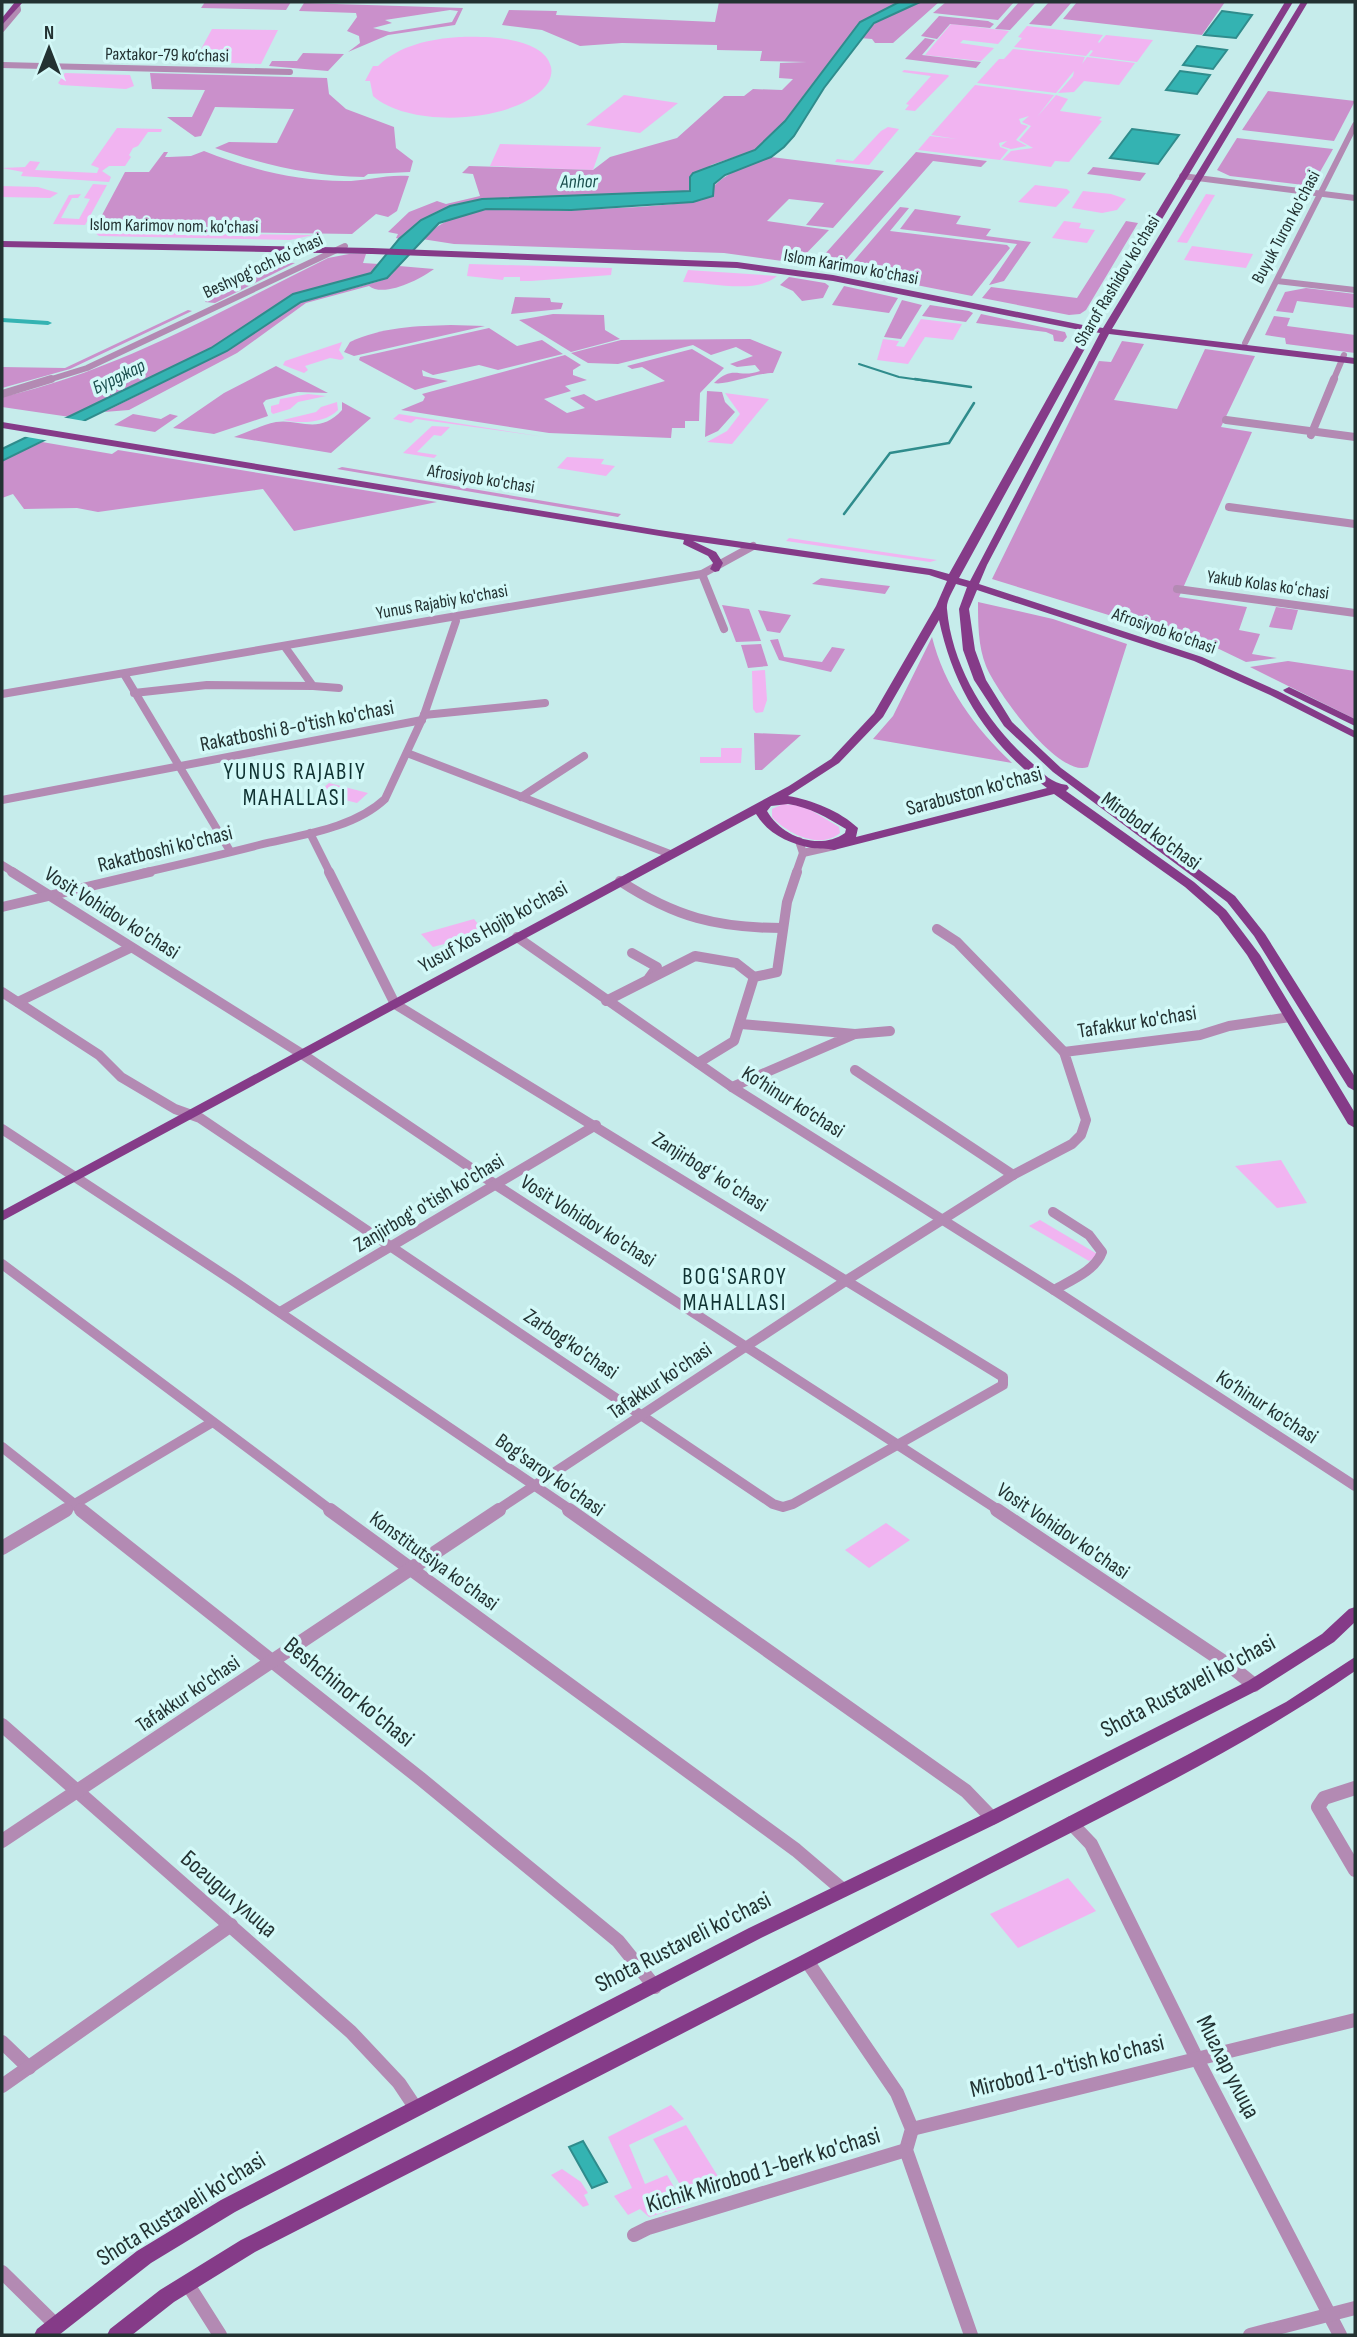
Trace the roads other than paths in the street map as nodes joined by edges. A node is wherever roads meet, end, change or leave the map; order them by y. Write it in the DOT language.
graph roads {
  1 [pos="1289,2"];
  2 [pos="1305,2"];
  3 [pos="11,4"];
  4 [pos="2,23"];
  5 [pos="2,29"];
  6 [pos="1258,52"];
  7 [pos="1275,53"];
  8 [pos="2,65"];
  9 [pos="290,72"];
  10 [pos="1355,125"];
  11 [pos="1182,176"];
  12 [pos="1199,178"];
  13 [pos="1322,194"];
  14 [pos="1355,198"];
  15 [pos="2,238"];
  16 [pos="21,242"];
  17 [pos="2,244"];
  18 [pos="157,244"];
  19 [pos="337,249"];
  20 [pos="801,270"];
  21 [pos="1277,281"];
  22 [pos="1355,290"];
  23 [pos="1049,321"];
  24 [pos="1091,326"];
  25 [pos="1108,329"];
  26 [pos="1245,343"];
  27 [pos="1080,346"];
  28 [pos="1349,358"];
  29 [pos="2,392"];
  30 [pos="2,417"];
  31 [pos="1226,420"];
  32 [pos="24,424"];
  33 [pos="2,425"];
  34 [pos="1311,433"];
  35 [pos="88,435"];
  36 [pos="1355,437"];
  37 [pos="1228,507"];
  38 [pos="1355,524"];
  39 [pos="659,533"];
  40 [pos="754,544"];
  41 [pos="982,565"];
  42 [pos="715,569"];
  43 [pos="934,569"];
  44 [pos="956,570"];
  45 [pos="702,574"];
  46 [pos="975,582"];
  47 [pos="1177,589"];
  48 [pos="1027,604"];
  49 [pos="941,606"];
  50 [pos="964,609"];
  51 [pos="1355,613"];
  52 [pos="454,617"];
  53 [pos="724,629"];
  54 [pos="285,647"];
  55 [pos="124,674"];
  56 [pos="313,686"];
  57 [pos="339,688"];
  58 [pos="134,692"];
  59 [pos="2,694"];
  60 [pos="545,703"];
  61 [pos="423,717"];
  62 [pos="1355,723"];
  63 [pos="1355,735"];
  64 [pos="407,753"];
  65 [pos="584,756"];
  66 [pos="178,767"];
  67 [pos="1076,784"];
  68 [pos="1057,789"];
  69 [pos="521,797"];
  70 [pos="2,800"];
  71 [pos="766,803"];
  72 [pos="719,827"];
  73 [pos="775,827"];
  74 [pos="852,828"];
  75 [pos="310,833"];
  76 [pos="881,835"];
  77 [pos="834,846"];
  78 [pos="801,847"];
  79 [pos="230,850"];
  80 [pos="670,854"];
  81 [pos="2,865"];
  82 [pos="620,881"];
  83 [pos="47,895"];
  84 [pos="2,907"];
  85 [pos="782,928"];
  86 [pos="937,929"];
  87 [pos="517,937"];
  88 [pos="130,948"];
  89 [pos="632,953"];
  90 [pos="754,977"];
  91 [pos="648,980"];
  92 [pos="2,992"];
  93 [pos="606,1001"];
  94 [pos="18,1002"];
  95 [pos="394,1004"];
  96 [pos="1290,1017"];
  97 [pos="741,1024"];
  98 [pos="890,1031"];
  99 [pos="855,1034"];
  100 [pos="1064,1052"];
  101 [pos="302,1054"];
  102 [pos="698,1063"];
  103 [pos="855,1070"];
  104 [pos="732,1087"];
  105 [pos="1355,1087"];
  106 [pos="190,1115"];
  107 [pos="1355,1124"];
  108 [pos="596,1125"];
  109 [pos="2,1129"];
  110 [pos="1013,1175"];
  111 [pos="76,1177"];
  112 [pos="496,1185"];
  113 [pos="1053,1212"];
  114 [pos="2,1217"];
  115 [pos="943,1218"];
  116 [pos="394,1247"];
  117 [pos="2,1264"];
  118 [pos="847,1280"];
  119 [pos="1054,1290"];
  120 [pos="280,1312"];
  121 [pos="748,1346"];
  122 [pos="1003,1377"];
  123 [pos="642,1416"];
  124 [pos="211,1423"];
  125 [pos="901,1445"];
  126 [pos="2,1447"];
  127 [pos="1355,1486"];
  128 [pos="535,1488"];
  129 [pos="74,1503"];
  130 [pos="2,1548"];
  131 [pos="410,1568"];
  132 [pos="1355,1613"];
  133 [pos="272,1660"];
  134 [pos="1355,1663"];
  135 [pos="1254,1685"];
  136 [pos="2,1725"];
  137 [pos="1355,1788"];
  138 [pos="77,1791"];
  139 [pos="992,1818"];
  140 [pos="1071,1823"];
  141 [pos="2,1841"];
  142 [pos="1355,1870"];
  143 [pos="843,1890"];
  144 [pos="231,1925"];
  145 [pos="807,1962"];
  146 [pos="655,1987"];
  147 [pos="1355,2020"];
  148 [pos="2,2042"];
  149 [pos="1196,2057"];
  150 [pos="29,2068"];
  151 [pos="2,2086"];
  152 [pos="415,2107"];
  153 [pos="912,2129"];
  154 [pos="906,2150"];
  155 [pos="634,2235"];
  156 [pos="2,2272"];
  157 [pos="187,2283"];
  158 [pos="1355,2308"];
  159 [pos="1330,2315"];
  160 [pos="50,2330"];
  161 [pos="117,2335"];
  162 [pos="220,2335"];
  163 [pos="971,2335"];
  164 [pos="1250,2335"];
  165 [pos="1340,2335"];
  1 -- 6 [label="main road, Sharof Rashidov ko'chasi"];
  2 -- 7 [label="main road, Sharof Rashidov ko'chasi"];
  3 -- 4 [label="main road"];
  3 -- 5 [label="street"];
  6 -- 7 [label="main road"];
  6 -- 11 [label="main road, Sharof Rashidov ko'chasi"];
  7 -- 12 [label="main road, Sharof Rashidov ko'chasi"];
  8 -- 9 [label="street, Paxtakor-79 ko‘chasi"];
  10 -- 13 [label="street, Buyuk Turon ko'chasi"];
  11 -- 12 [label="street"];
  11 -- 24 [label="main road, Sharof Rashidov ko'chasi"];
  12 -- 13 [label="street"];
  12 -- 25 [label="main road, Sharof Rashidov ko'chasi"];
  13 -- 14 [label="street"];
  13 -- 21 [label="street, Buyuk Turon ko'chasi"];
  15 -- 16 [label="main road, Islom Karimov nom. ko'chasi"];
  16 -- 17 [label="main road, Islom Karimov nom. ko'chasi"];
  16 -- 18 [label="main road, Islom Karimov nom. ko'chasi"];
  18 -- 19 [label="main road, Islom Karimov nom. ko'chasi"];
  18 -- 19 [label="main road, Islom Karimov nom. ko'chasi"];
  19 -- 20 [label="main road, Islom Karimov ko'chasi"];
  19 -- 29 [label="street, Beshyogʻoch koʻchasi"];
  20 -- 23 [label="main road, Islom Karimov ko'chasi"];
  20 -- 24 [label="main road, Islom Karimov ko'chasi"];
  21 -- 22 [label="street"];
  21 -- 26 [label="street, Buyuk Turon ko'chasi"];
  23 -- 24 [label="main road, Islom Karimov ko'chasi"];
  23 -- 27 [label="main road"];
  24 -- 25 [label="main road, Islom Karimov ko'chasi"];
  24 -- 27 [label="main road, Sharof Rashidov ko'chasi"];
  25 -- 26 [label="main road, Islom Karimov ko'chasi"];
  25 -- 28 [label="main road, Islom Karimov ko'chasi"];
  25 -- 41 [label="main road, Sharof Rashidov ko'chasi"];
  26 -- 28 [label="main road, Islom Karimov ko'chasi"];
  27 -- 44 [label="main road, Sharof Rashidov ko'chasi"];
  28 -- 34 [label="street"];
  30 -- 32 [label="main road, Afrosiyob ko'chasi"];
  31 -- 34 [label="street"];
  32 -- 33 [label="main road, Afrosiyob ko'chasi"];
  32 -- 35 [label="main road, Afrosiyob ko'chasi"];
  34 -- 36 [label="street"];
  35 -- 39 [label="main road, Afrosiyob ko'chasi"];
  35 -- 40 [label="main road, Afrosiyob ko'chasi"];
  37 -- 38 [label="street"];
  39 -- 40 [label="main road, Afrosiyob ko'chasi"];
  39 -- 42 [label="main road"];
  40 -- 42 [label="street, Yunus Rajabiy ko'chasi"];
  40 -- 43 [label="main road, Afrosiyob ko'chasi"];
  41 -- 44 [label="main road"];
  41 -- 46 [label="main road, Sharof Rashidov ko'chasi"];
  42 -- 45 [label="street, Yunus Rajabiy ko'chasi"];
  43 -- 44 [label="main road, Afrosiyob ko'chasi"];
  43 -- 44 [label="main road"];
  44 -- 46 [label="main road, Afrosiyob ko'chasi"];
  44 -- 49 [label="main road"];
  45 -- 52 [label="street, Yunus Rajabiy ko'chasi"];
  45 -- 53 [label="street"];
  46 -- 48 [label="main road, Afrosiyob ko'chasi"];
  46 -- 50 [label="main road, Mirobod ko'chasi"];
  46 -- 62 [label="main road, Afrosiyob ko'chasi"];
  47 -- 51 [label="street, Yakub Kolas koʻchasi"];
  48 -- 50 [label="main road"];
  48 -- 63 [label="main road, Afrosiyob ko'chasi"];
  49 -- 68 [label="main road, Mirobod ko'chasi"];
  49 -- 71 [label="main road, Yusuf Xos Hojib ko'chasi"];
  50 -- 67 [label="main road, Mirobod ko'chasi"];
  52 -- 54 [label="street, Yunus Rajabiy ko'chasi"];
  52 -- 61 [label="street, Rakatboshi ko'chasi"];
  54 -- 55 [label="street, Yunus Rajabiy ko'chasi"];
  54 -- 56 [label="street"];
  55 -- 58 [label="street, Rakatboshi 8-o'tish ko'chasi"];
  55 -- 59 [label="street, Yunus Rajabiy ko'chasi"];
  56 -- 57 [label="street"];
  56 -- 58 [label="street"];
  58 -- 66 [label="street, Rakatboshi 8-o'tish ko'chasi"];
  60 -- 61 [label="street, Rakatboshi 8-o'tish ko'chasi"];
  61 -- 64 [label="street, Rakatboshi ko'chasi"];
  61 -- 66 [label="street, Rakatboshi 8-o'tish ko'chasi"];
  64 -- 69 [label="street"];
  64 -- 75 [label="street, Rakatboshi ko'chasi"];
  65 -- 69 [label="street"];
  66 -- 70 [label="street, Rakatboshi 8-o'tish ko'chasi"];
  66 -- 79 [label="street, Rakatboshi 8-o'tish ko'chasi"];
  67 -- 68 [label="main road, Sarabuston ko'chasi"];
  67 -- 105 [label="main road, Mirobod ko'chasi"];
  68 -- 76 [label="main road, Sarabuston ko'chasi"];
  68 -- 96 [label="main road, Mirobod ko'chasi"];
  69 -- 80 [label="street"];
  71 -- 72 [label="main road, Yusuf Xos Hojib ko'chasi"];
  71 -- 73 [label="main road"];
  71 -- 74 [label="main road, Sarabuston ko'chasi"];
  72 -- 73 [label="main road"];
  72 -- 80 [label="main road, Yusuf Xos Hojib ko'chasi"];
  73 -- 78 [label="main road"];
  74 -- 76 [label="main road, Sarabuston ko'chasi"];
  74 -- 77 [label="main road"];
  75 -- 79 [label="street, Rakatboshi ko'chasi"];
  75 -- 95 [label="street"];
  76 -- 77 [label="main road, Sarabuston ko'chasi"];
  77 -- 78 [label="main road"];
  78 -- 85 [label="street"];
  79 -- 83 [label="street, Rakatboshi ko'chasi"];
  80 -- 82 [label="main road, Yusuf Xos Hojib ko'chasi"];
  81 -- 83 [label="street, Vosit Vohidov ko'chasi"];
  82 -- 85 [label="street"];
  82 -- 87 [label="main road, Yusuf Xos Hojib ko'chasi"];
  83 -- 84 [label="street, Rakatboshi ko'chasi"];
  83 -- 88 [label="street, Vosit Vohidov ko'chasi"];
  85 -- 90 [label="street"];
  86 -- 100 [label="street"];
  87 -- 93 [label="street, Ko‘hinur ko‘chasi"];
  87 -- 95 [label="main road, Yusuf Xos Hojib ko'chasi"];
  88 -- 94 [label="street"];
  88 -- 101 [label="street, Vosit Vohidov ko'chasi"];
  89 -- 91 [label="street"];
  90 -- 91 [label="street"];
  90 -- 97 [label="street"];
  91 -- 93 [label="street"];
  92 -- 94 [label="street, Zarbog'ko'chasi"];
  93 -- 102 [label="street, Ko‘hinur ko‘chasi"];
  94 -- 106 [label="street, Zarbog'ko'chasi"];
  95 -- 101 [label="main road, Yusuf Xos Hojib ko'chasi"];
  95 -- 108 [label="street, Zanjirbogʻ koʻchasi"];
  96 -- 100 [label="street, Tafakkur ko'chasi"];
  96 -- 107 [label="main road, Mirobod ko'chasi"];
  97 -- 99 [label="street"];
  97 -- 102 [label="street"];
  98 -- 99 [label="street"];
  99 -- 104 [label="street"];
  100 -- 110 [label="street, Tafakkur ko'chasi"];
  101 -- 106 [label="main road, Yusuf Xos Hojib ko'chasi"];
  101 -- 112 [label="street, Vosit Vohidov ko'chasi"];
  102 -- 104 [label="street, Ko‘hinur ko‘chasi"];
  103 -- 110 [label="street"];
  104 -- 115 [label="street, Ko‘hinur ko‘chasi"];
  106 -- 111 [label="main road, Yusuf Xos Hojib ko'chasi"];
  106 -- 116 [label="street, Zarbog'ko'chasi"];
  108 -- 112 [label="street, Zanjirbog' o'tish ko'chasi"];
  108 -- 118 [label="street, Zanjirbogʻ koʻchasi"];
  109 -- 111 [label="street, Bog'saroy ko'chasi"];
  110 -- 115 [label="street, Tafakkur ko'chasi"];
  111 -- 114 [label="main road, Yusuf Xos Hojib ko'chasi"];
  111 -- 120 [label="street, Bog'saroy ko'chasi"];
  112 -- 116 [label="street, Zanjirbog' o'tish ko'chasi"];
  112 -- 121 [label="street, Vosit Vohidov ko'chasi"];
  113 -- 119 [label="street"];
  115 -- 118 [label="street, Tafakkur ko'chasi"];
  115 -- 119 [label="street, Ko‘hinur ko‘chasi"];
  116 -- 120 [label="street, Zanjirbog' o'tish ko'chasi"];
  116 -- 123 [label="street, Zarbog'ko'chasi"];
  117 -- 124 [label="street, Konstitutsiya ko'chasi"];
  118 -- 121 [label="street, Tafakkur ko'chasi"];
  118 -- 122 [label="street, Zanjirbogʻ koʻchasi"];
  119 -- 127 [label="street, Ko‘hinur ko‘chasi"];
  120 -- 128 [label="street, Bog'saroy ko'chasi"];
  121 -- 123 [label="street, Tafakkur ko'chasi"];
  121 -- 125 [label="street, Vosit Vohidov ko'chasi"];
  122 -- 125 [label="street, Zarbog'ko'chasi"];
  123 -- 125 [label="street, Zarbog'ko'chasi"];
  123 -- 128 [label="street, Tafakkur ko'chasi"];
  124 -- 129 [label="street"];
  124 -- 131 [label="street, Konstitutsiya ko'chasi"];
  125 -- 135 [label="street, Vosit Vohidov ko'chasi"];
  126 -- 129 [label="street, Beshchinor ko'chasi"];
  128 -- 131 [label="street, Tafakkur ko'chasi"];
  128 -- 139 [label="street, Bog'saroy ko'chasi"];
  129 -- 130 [label="street"];
  129 -- 133 [label="street, Beshchinor ko'chasi"];
  131 -- 133 [label="street, Tafakkur ko'chasi"];
  131 -- 143 [label="street, Konstitutsiya ko'chasi"];
  132 -- 135 [label="main road, Shota Rustaveli ko'chasi"];
  133 -- 138 [label="street, Tafakkur ko'chasi"];
  133 -- 146 [label="street, Beshchinor ko'chasi"];
  134 -- 140 [label="main road"];
  135 -- 139 [label="main road, Shota Rustaveli ko'chasi"];
  136 -- 138 [label="street, Богидил улица"];
  137 -- 142 [label="street"];
  138 -- 141 [label="street, Tafakkur ko'chasi"];
  138 -- 144 [label="street, Богидил улица"];
  139 -- 143 [label="main road, Shota Rustaveli ko'chasi"];
  140 -- 145 [label="main road"];
  140 -- 149 [label="street, Миглар улица"];
  143 -- 146 [label="main road, Shota Rustaveli ko'chasi"];
  144 -- 150 [label="street"];
  144 -- 152 [label="street, Богидил улица"];
  145 -- 153 [label="street"];
  145 -- 157 [label="main road"];
  146 -- 152 [label="main road, Shota Rustaveli ko'chasi"];
  147 -- 149 [label="street, Mirobod 1-o'tish ko'chasi"];
  148 -- 150 [label="street"];
  149 -- 153 [label="street, Mirobod 1-o'tish ko'chasi"];
  149 -- 159 [label="street, Миглар улица"];
  150 -- 151 [label="street"];
  152 -- 160 [label="main road, Shota Rustaveli ko'chasi"];
  153 -- 154 [label="street"];
  154 -- 155 [label="street, Kichik Mirobod 1-berk ko'chasi"];
  154 -- 163 [label="street"];
  156 -- 160 [label="street"];
  157 -- 161 [label="main road"];
  157 -- 162 [label="street"];
  158 -- 159 [label="street"];
  159 -- 164 [label="street"];
  159 -- 165 [label="street, Миглар улица"];
}
